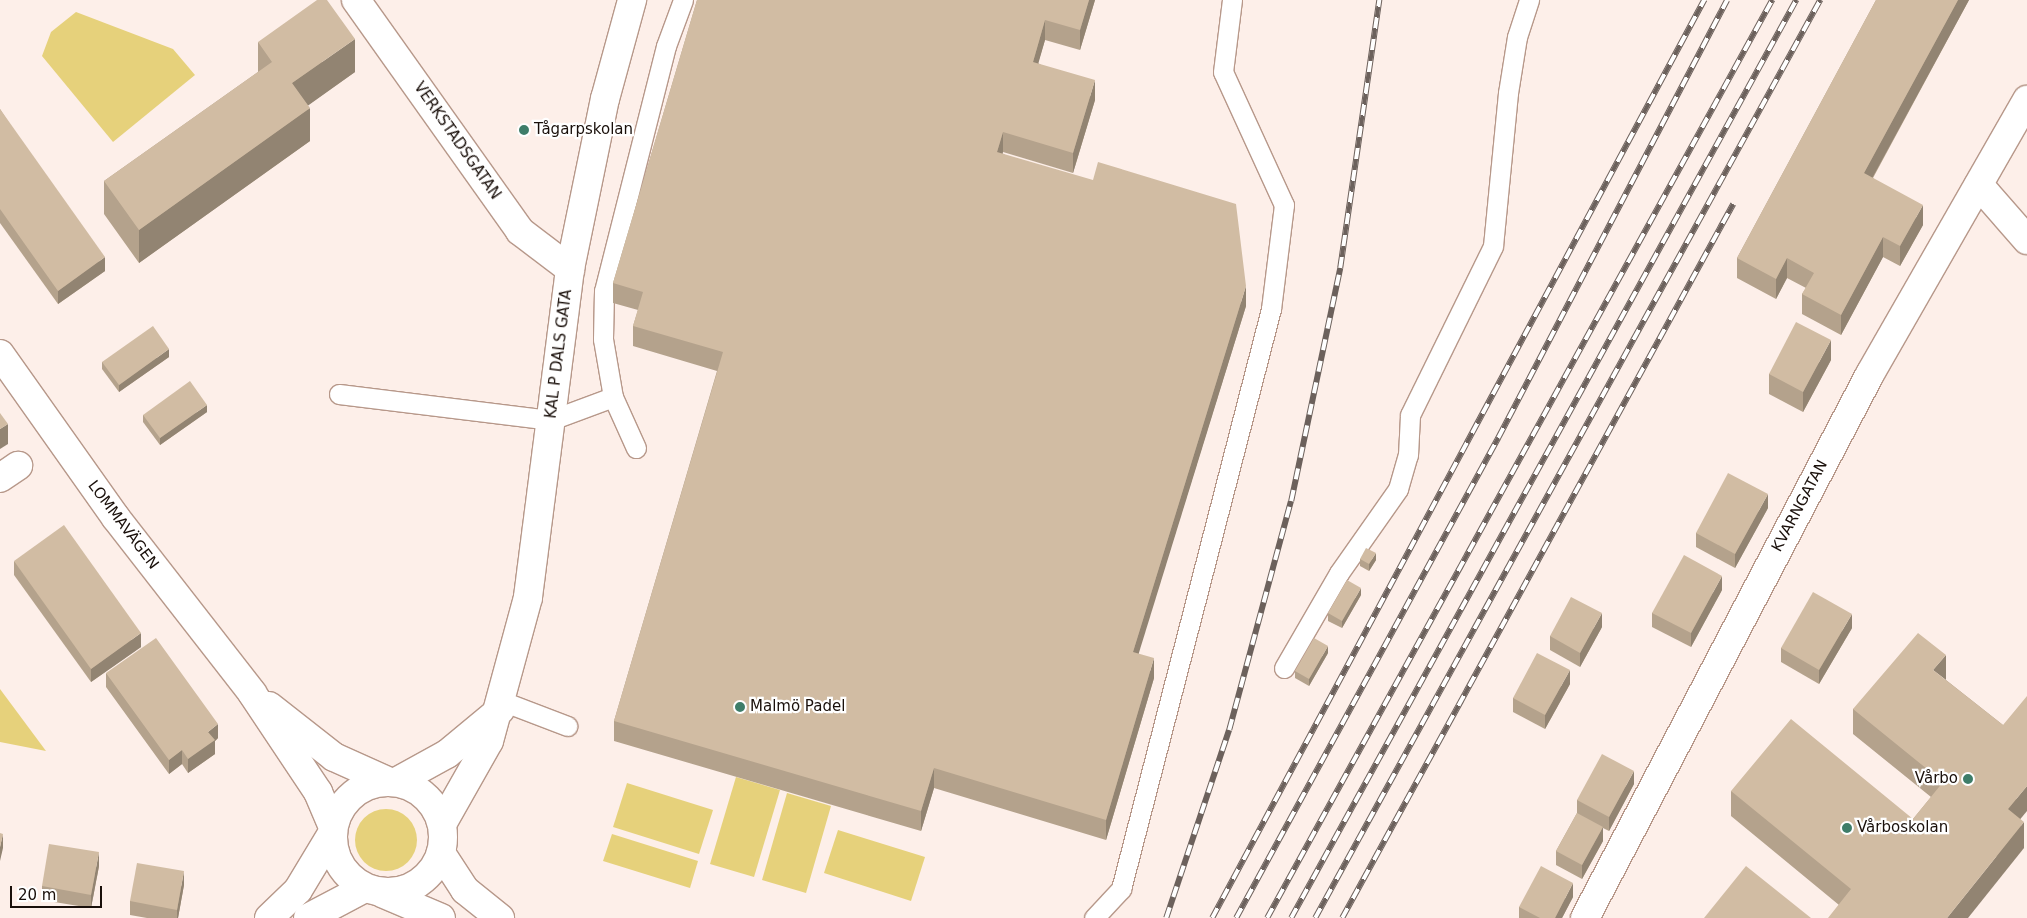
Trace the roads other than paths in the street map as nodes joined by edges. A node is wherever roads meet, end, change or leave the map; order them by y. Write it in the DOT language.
graph roads {
  1 [pos="356,0"];
  2 [pos="632,0"];
  3 [pos="683,0"];
  4 [pos="1232,0"];
  5 [pos="1529,0"];
  6 [pos="2027,100"];
  7 [pos="1979,185"];
  8 [pos="2027,240"];
  9 [pos="570,269"];
  10 [pos="0,354"];
  11 [pos="338,394"];
  12 [pos="613,397"];
  13 [pos="551,420"];
  14 [pos="636,448"];
  15 [pos="1284,668"];
  16 [pos="252,693"];
  17 [pos="501,706"];
  18 [pos="567,726"];
  19 [pos="393,782"];
  20 [pos="442,824"];
  21 [pos="333,830"];
  22 [pos="441,853"];
  23 [pos="373,890"];
  24 [pos="268,918"];
  25 [pos="308,918"];
  26 [pos="442,918"];
  27 [pos="500,918"];
  28 [pos="1094,918"];
  29 [pos="1585,918"];
  1 -- 9 [label="street, VERKSTADSGATAN"];
  2 -- 9 [label="street, KAL P DALS GATA"];
  3 -- 12 [label="lane"];
  4 -- 28 [label="lane"];
  5 -- 15 [label="lane"];
  6 -- 7 [label="street, KVARNGATAN"];
  7 -- 8 [label="street"];
  7 -- 29 [label="street, KVARNGATAN"];
  9 -- 13 [label="street, KAL P DALS GATA"];
  10 -- 16 [label="street, LOMMAVÄGEN"];
  11 -- 13 [label="lane"];
  12 -- 13 [label="lane"];
  12 -- 14 [label="lane"];
  13 -- 17 [label="street, KAL P DALS GATA"];
  16 -- 19 [label="street, LOMMAVÄGEN"];
  16 -- 21 [label="street, LOMMAVÄGEN"];
  17 -- 18 [label="lane"];
  17 -- 19 [label="street"];
  17 -- 20 [label="street, KAL P DALS GATA"];
  19 -- 20 [label="street, LOMMAVÄGEN"];
  19 -- 21 [label="street"];
  20 -- 22 [label="street"];
  21 -- 23 [label="street, LOMMAVÄGEN"];
  21 -- 24 [label="street"];
  22 -- 23 [label="street"];
  22 -- 27 [label="street"];
  23 -- 25 [label="street"];
  23 -- 26 [label="street, LOMMAVÄGEN"];
}
